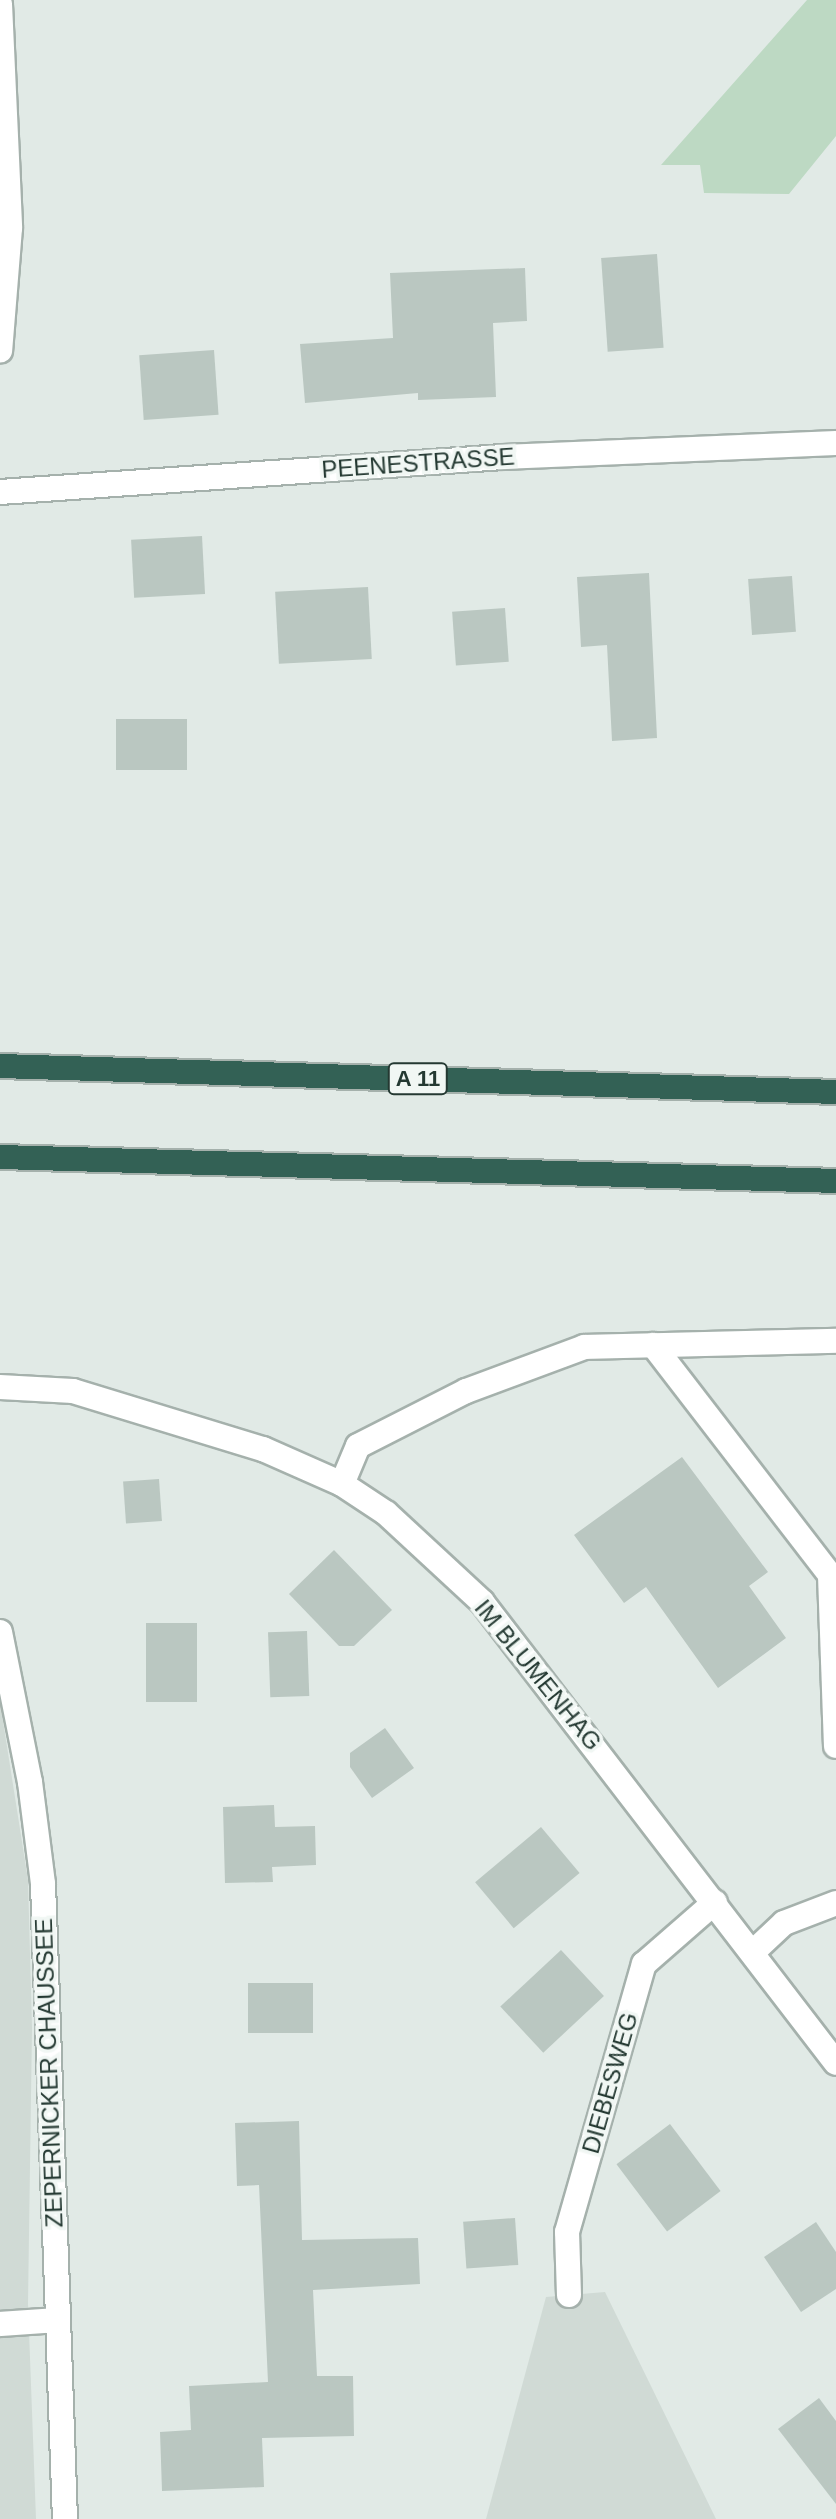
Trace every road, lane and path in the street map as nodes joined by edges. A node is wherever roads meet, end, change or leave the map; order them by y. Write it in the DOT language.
graph roads {
  1 [pos="0,4"];
  2 [pos="0,351"];
  3 [pos="836,443"];
  4 [pos="0,492"];
  5 [pos="0,1066"];
  6 [pos="836,1092"];
  7 [pos="0,1157"];
  8 [pos="836,1181"];
  9 [pos="836,1341"];
  10 [pos="653,1345"];
  11 [pos="0,1387"];
  12 [pos="342,1484"];
  13 [pos="0,1632"];
  14 [pos="836,1746"];
  15 [pos="715,1902"];
  16 [pos="836,1903"];
  17 [pos="753,1952"];
  18 [pos="836,2063"];
  19 [pos="569,2295"];
  20 [pos="57,2320"];
  21 [pos="0,2324"];
  22 [pos="65,2519"];
  1 -- 2 [label="street"];
  3 -- 4 [label="street, PEENESTRASSE"];
  5 -- 6 [label="highway, A 11"];
  7 -- 8 [label="highway"];
  9 -- 10 [label="street"];
  10 -- 12 [label="street"];
  10 -- 14 [label="street"];
  11 -- 12 [label="street, IM BLUMENHAG"];
  12 -- 15 [label="street, IM BLUMENHAG"];
  13 -- 20 [label="street, ZEPERNICKER CHAUSSEE"];
  15 -- 17 [label="street, IM BLUMENHAG"];
  15 -- 19 [label="street, DIEBESWEG"];
  16 -- 17 [label="street"];
  17 -- 18 [label="street, IM BLUMENHAG"];
  20 -- 21 [label="street"];
  20 -- 22 [label="street, ZEPERNICKER CHAUSSEE"];
}
